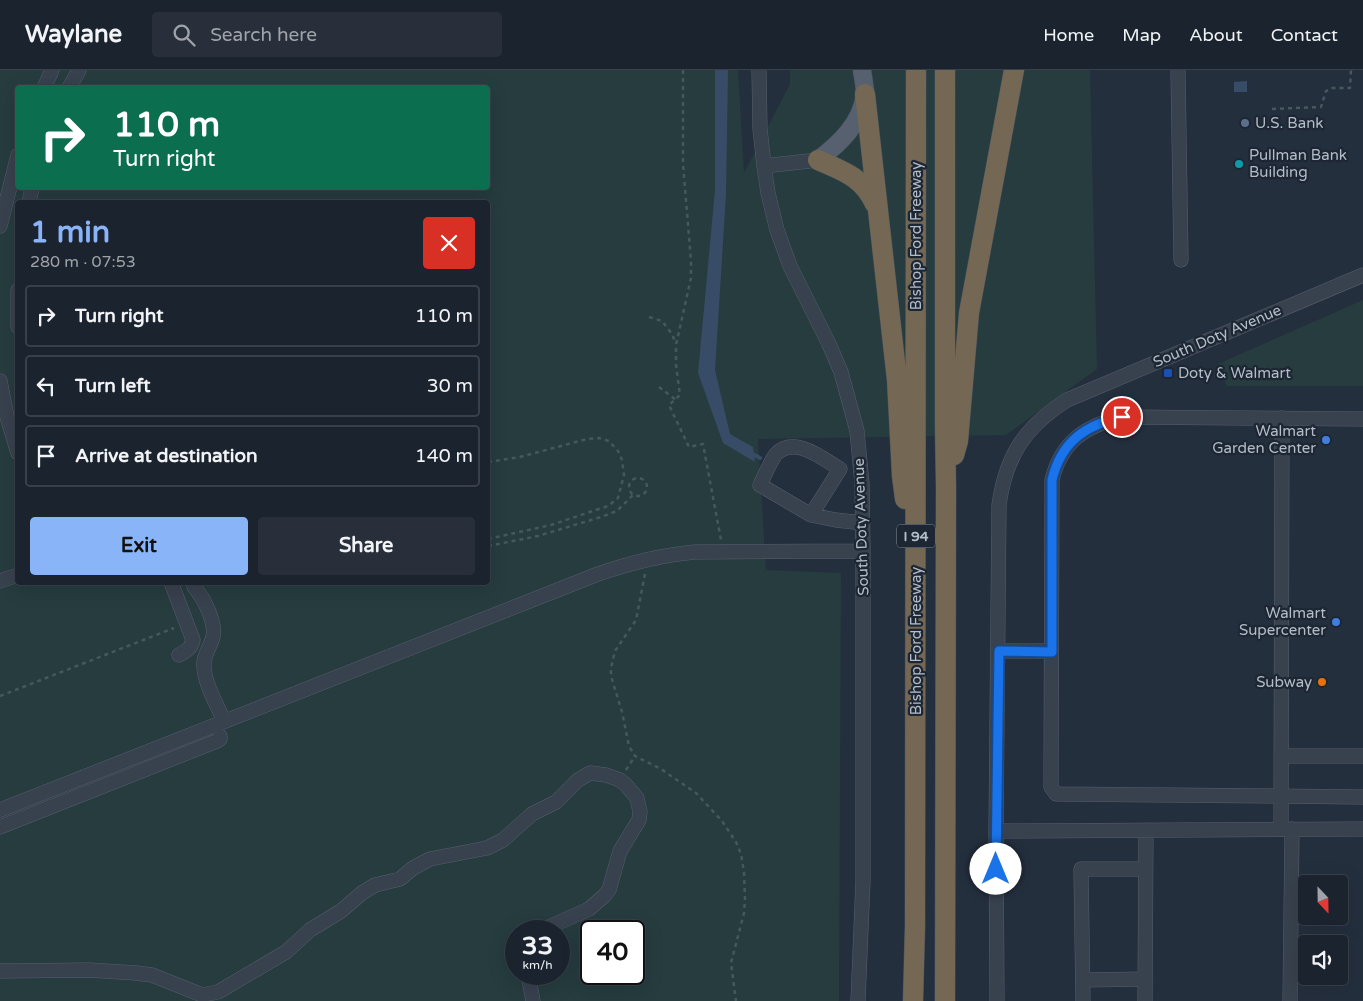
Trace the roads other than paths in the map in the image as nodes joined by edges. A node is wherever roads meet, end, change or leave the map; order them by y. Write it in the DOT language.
graph roads {
  1 [pos="52,70"];
  2 [pos="79,70"];
  3 [pos="760,70"];
  4 [pos="862,70"];
  5 [pos="916,70"];
  6 [pos="945,70"];
  7 [pos="1014,70"];
  8 [pos="1178,70"];
  9 [pos="45,85"];
  10 [pos="71,85"];
  11 [pos="864,94"];
  12 [pos="818,160"];
  13 [pos="764,166"];
  14 [pos="14,184"];
  15 [pos="878,208"];
  16 [pos="0,226"];
  17 [pos="1181,260"];
  18 [pos="1363,275"];
  19 [pos="0,381"];
  20 [pos="1282,418"];
  21 [pos="1363,419"];
  22 [pos="15,443"];
  23 [pos="946,486"];
  24 [pos="811,514"];
  25 [pos="862,523"];
  26 [pos="863,550"];
  27 [pos="15,576"];
  28 [pos="916,580"];
  29 [pos="0,582"];
  30 [pos="172,585"];
  31 [pos="194,587"];
  32 [pos="999,651"];
  33 [pos="1052,652"];
  34 [pos="179,655"];
  35 [pos="224,722"];
  36 [pos="220,736"];
  37 [pos="1281,756"];
  38 [pos="1363,756"];
  39 [pos="1281,798"];
  40 [pos="1363,798"];
  41 [pos="0,810"];
  42 [pos="0,827"];
  43 [pos="1286,829"];
  44 [pos="1363,829"];
  45 [pos="1146,830"];
  46 [pos="996,832"];
  47 [pos="1146,870"];
  48 [pos="564,920"];
  49 [pos="0,971"];
  50 [pos="1083,980"];
  51 [pos="1145,980"];
  52 [pos="530,985"];
  53 [pos="533,1001"];
  54 [pos="858,1001"];
  55 [pos="913,1001"];
  56 [pos="944,1001"];
  57 [pos="997,1001"];
  58 [pos="1083,1001"];
  59 [pos="1145,1001"];
  60 [pos="1290,1001"];
  1 -- 9 [label="street"];
  2 -- 10 [label="street"];
  3 -- 13 [label="street, South Doty Avenue"];
  4 -- 11 [label="main road"];
  5 -- 28 [label="highway, Bishop Ford Freeway / I 94"];
  6 -- 23 [label="highway, Bishop Ford Freeway / I 94"];
  7 -- 23 [label="highway"];
  8 -- 17 [label="street"];
  11 -- 12 [label="main road"];
  11 -- 15 [label="highway"];
  12 -- 13 [label="street"];
  12 -- 15 [label="highway"];
  13 -- 25 [label="street, South Doty Avenue"];
  14 -- 16 [label="street"];
  15 -- 28 [label="highway"];
  18 -- 32 [label="street, South Doty Avenue"];
  19 -- 22 [label="street"];
  20 -- 21 [label="street"];
  20 -- 33 [label="street"];
  20 -- 37 [label="street"];
  23 -- 56 [label="highway, Bishop Ford Freeway / I 94"];
  24 -- 24 [label="street"];
  24 -- 25 [label="street"];
  25 -- 26 [label="street, South Doty Avenue"];
  26 -- 35 [label="street"];
  26 -- 54 [label="street, South Doty Avenue"];
  27 -- 29 [label="street"];
  28 -- 55 [label="highway, Bishop Ford Freeway / I 94"];
  30 -- 34 [label="street"];
  31 -- 35 [label="street"];
  32 -- 33 [label="street"];
  32 -- 46 [label="street, South Doty Avenue"];
  33 -- 39 [label="street"];
  35 -- 41 [label="street"];
  36 -- 42 [label="street"];
  37 -- 38 [label="street"];
  37 -- 39 [label="street"];
  39 -- 40 [label="street"];
  39 -- 43 [label="street"];
  43 -- 44 [label="street"];
  43 -- 45 [label="street"];
  43 -- 60 [label="street"];
  45 -- 46 [label="street"];
  45 -- 47 [label="street"];
  46 -- 57 [label="street, South Doty Avenue"];
  47 -- 50 [label="street"];
  47 -- 51 [label="street"];
  48 -- 49 [label="street"];
  50 -- 51 [label="street"];
  50 -- 58 [label="street"];
  51 -- 59 [label="street"];
  52 -- 53 [label="street"];
}
